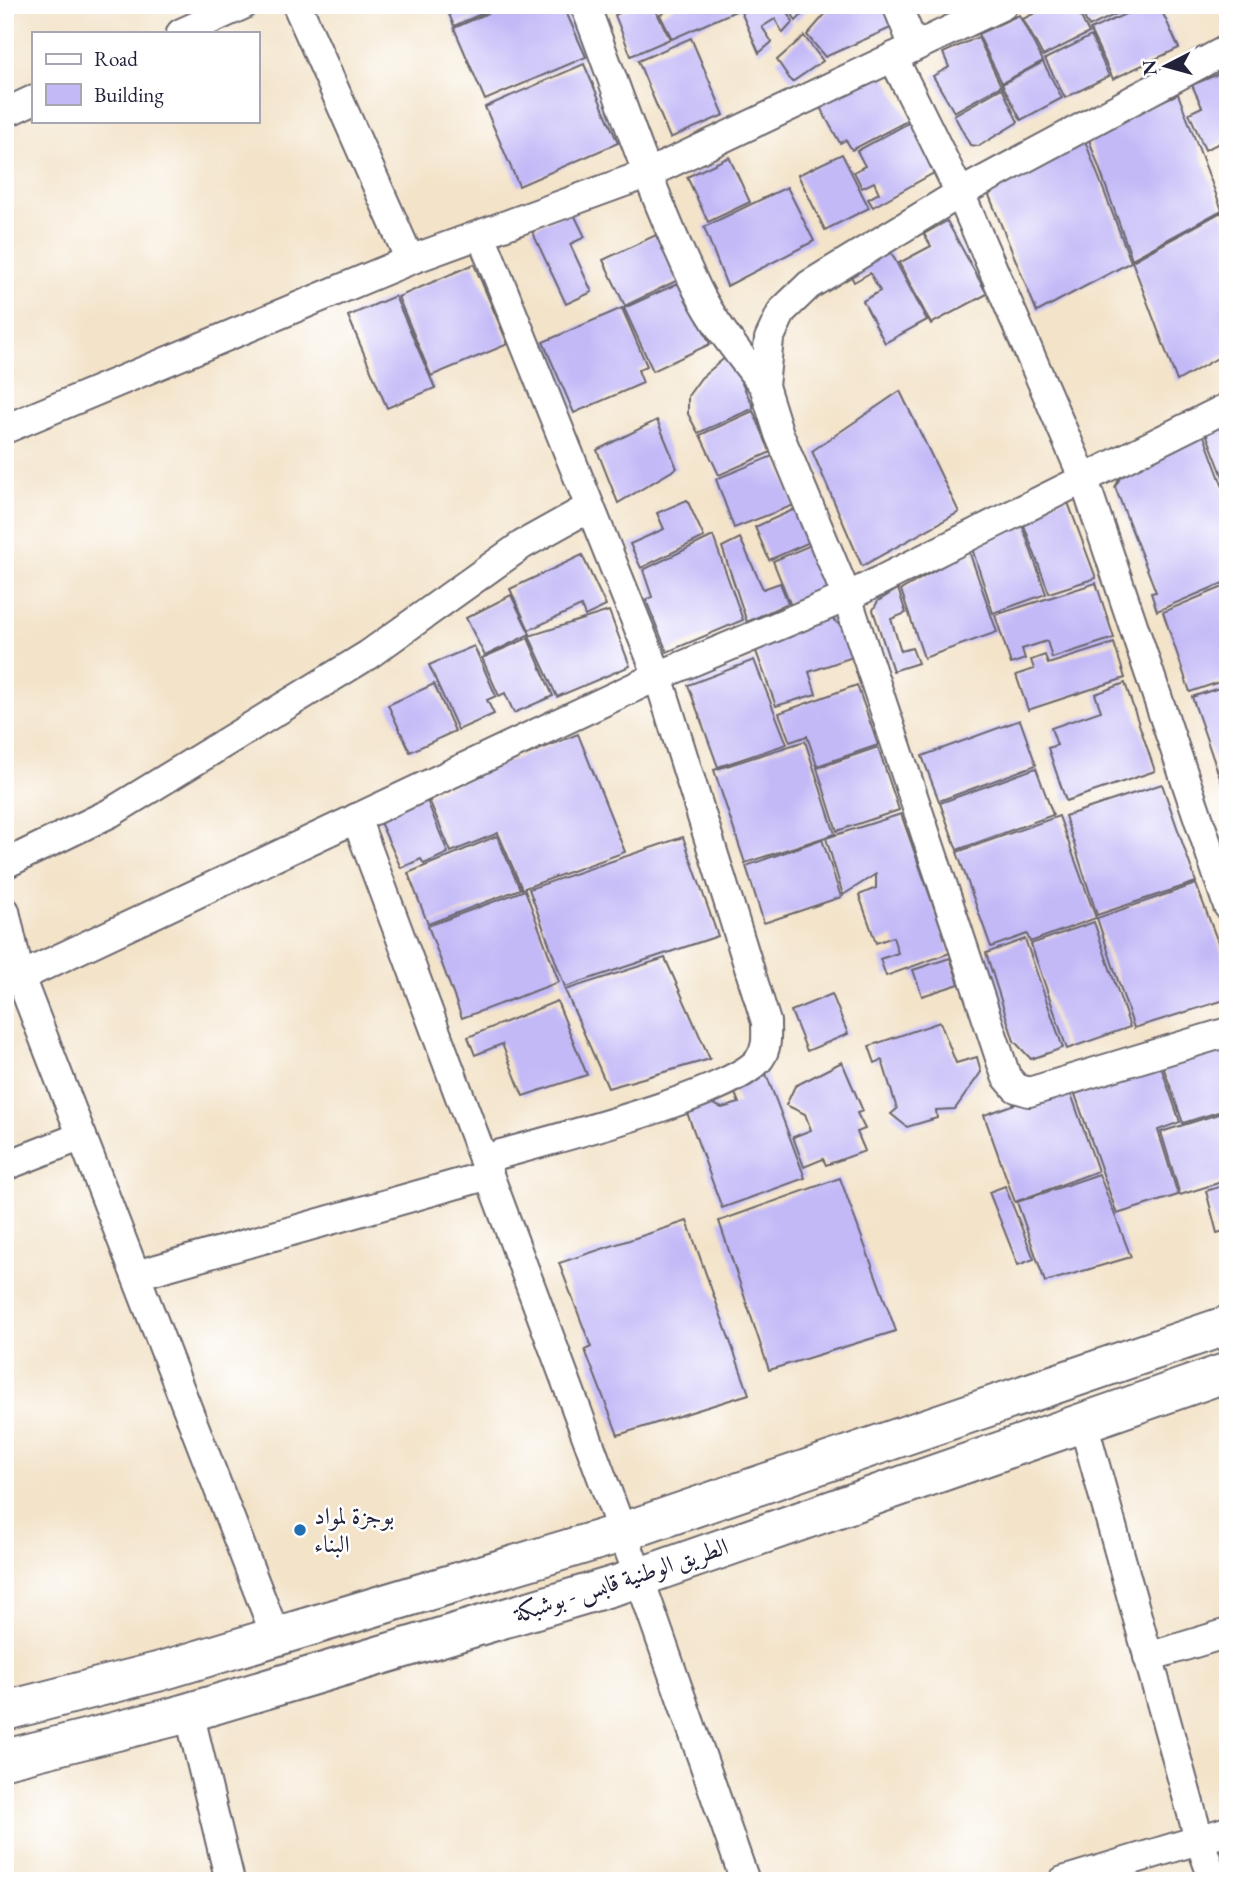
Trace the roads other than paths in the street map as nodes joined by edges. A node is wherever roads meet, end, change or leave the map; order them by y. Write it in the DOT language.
graph roads {
  1 [pos="243,5"];
  2 [pos="297,5"];
  3 [pos="585,5"];
  4 [pos="897,5"];
  5 [pos="1003,5"];
  6 [pos="183,32"];
  7 [pos="1228,49"];
  8 [pos="903,52"];
  9 [pos="32,100"];
  10 [pos="5,113"];
  11 [pos="649,173"];
  12 [pos="960,193"];
  13 [pos="481,235"];
  14 [pos="410,260"];
  15 [pos="764,386"];
  16 [pos="1228,407"];
  17 [pos="5,429"];
  18 [pos="1083,477"];
  19 [pos="590,507"];
  20 [pos="847,597"];
  21 [pos="658,676"];
  22 [pos="356,818"];
  23 [pos="5,864"];
  24 [pos="1228,906"];
  25 [pos="5,911"];
  26 [pos="20,977"];
  27 [pos="1228,1032"];
  28 [pos="82,1136"];
  29 [pos="5,1166"];
  30 [pos="486,1167"];
  31 [pos="136,1275"];
  32 [pos="1228,1325"];
  33 [pos="1228,1372"];
  34 [pos="1083,1422"];
  35 [pos="622,1533"];
  36 [pos="639,1577"];
  37 [pos="1228,1633"];
  38 [pos="276,1637"];
  39 [pos="1148,1657"];
  40 [pos="5,1711"];
  41 [pos="189,1712"];
  42 [pos="5,1759"];
  43 [pos="1228,1831"];
  44 [pos="1199,1839"];
  45 [pos="230,1881"];
  46 [pos="745,1881"];
  47 [pos="1063,1881"];
  48 [pos="1214,1881"];
  1 -- 6 [label="street"];
  2 -- 14 [label="street"];
  3 -- 11 [label="street"];
  4 -- 8 [label="street"];
  5 -- 8 [label="street"];
  7 -- 12 [label="street"];
  8 -- 11 [label="street"];
  8 -- 12 [label="street"];
  9 -- 10 [label="street"];
  11 -- 13 [label="street"];
  11 -- 15 [label="street"];
  12 -- 15 [label="street"];
  12 -- 18 [label="street"];
  13 -- 14 [label="street"];
  13 -- 19 [label="street"];
  14 -- 17 [label="street"];
  15 -- 20 [label="street"];
  16 -- 18 [label="street"];
  18 -- 20 [label="street"];
  18 -- 24 [label="street"];
  19 -- 21 [label="street"];
  19 -- 23 [label="street"];
  20 -- 21 [label="street"];
  20 -- 27 [label="street"];
  21 -- 22 [label="street"];
  21 -- 30 [label="street"];
  22 -- 26 [label="street"];
  22 -- 30 [label="street"];
  25 -- 26 [label="street"];
  26 -- 28 [label="street"];
  28 -- 29 [label="street"];
  28 -- 31 [label="street"];
  30 -- 31 [label="street"];
  30 -- 35 [label="street"];
  31 -- 38 [label="street"];
  32 -- 35 [label="main road, الطريق الوطنية قابس - بوشبكة"];
  33 -- 34 [label="main road, الطريق الوطنية قابس - بوشبكة"];
  34 -- 36 [label="main road, الطريق الوطنية قابس - بوشبكة"];
  34 -- 39 [label="street"];
  35 -- 36 [label="street"];
  35 -- 38 [label="main road, الطريق الوطنية قابس - بوشبكة"];
  36 -- 41 [label="main road, الطريق الوطنية قابس - بوشبكة"];
  36 -- 46 [label="street"];
  37 -- 39 [label="street"];
  38 -- 40 [label="main road, الطريق الوطنية قابس - بوشبكة"];
  39 -- 44 [label="street"];
  41 -- 42 [label="main road, الطريق الوطنية قابس - بوشبكة"];
  41 -- 45 [label="street"];
  43 -- 44 [label="street"];
  44 -- 47 [label="street"];
  44 -- 48 [label="street"];
}
